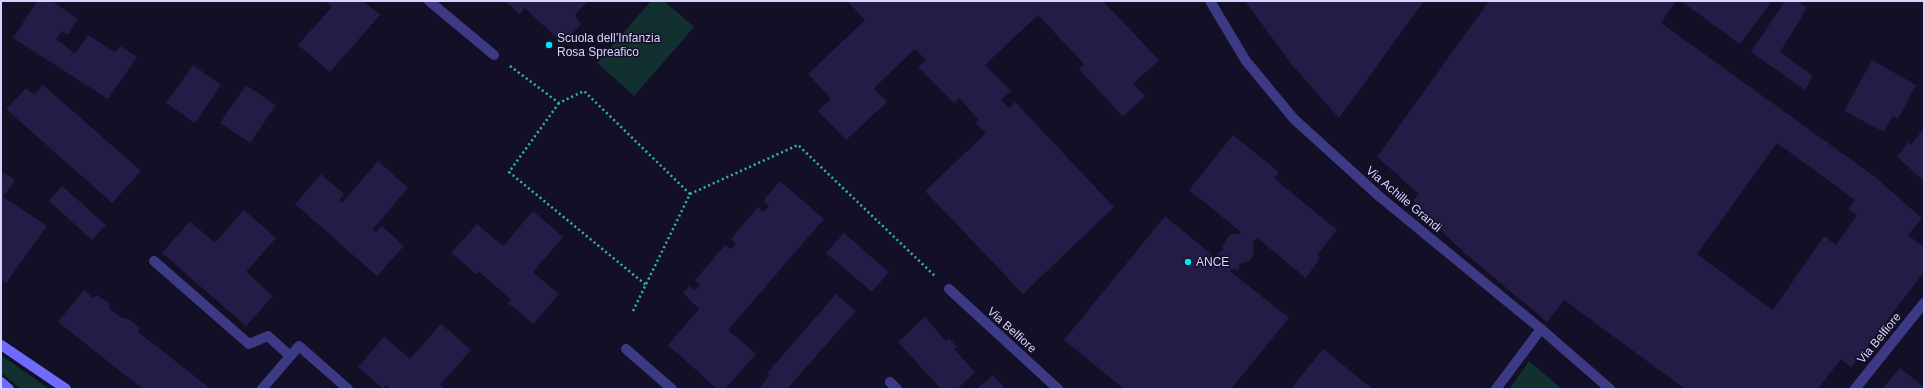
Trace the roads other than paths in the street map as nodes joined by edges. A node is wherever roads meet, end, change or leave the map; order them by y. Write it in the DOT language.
graph roads {
  1 [pos="429,1"];
  2 [pos="1210,1"];
  3 [pos="494,55"];
  4 [pos="154,261"];
  5 [pos="949,289"];
  6 [pos="1924,303"];
  7 [pos="1541,329"];
  8 [pos="1,345"];
  9 [pos="626,349"];
  10 [pos="290,356"];
  11 [pos="1,382"];
  12 [pos="9,389"];
  13 [pos="66,389"];
  14 [pos="262,389"];
  15 [pos="348,389"];
  16 [pos="672,389"];
  17 [pos="1058,389"];
  18 [pos="1496,389"];
  19 [pos="1610,389"];
  20 [pos="1855,389"];
  1 -- 3 [label="street"];
  2 -- 7 [label="street, Via Achille Grandi"];
  4 -- 10 [label="street"];
  5 -- 17 [label="street, Via Belfiore"];
  6 -- 20 [label="street, Via Belfiore"];
  7 -- 18 [label="street"];
  7 -- 19 [label="street, Via Achille Grandi"];
  8 -- 13 [label="main road"];
  9 -- 16 [label="street"];
  10 -- 14 [label="street"];
  10 -- 15 [label="street"];
  11 -- 12 [label="main road"];
}
